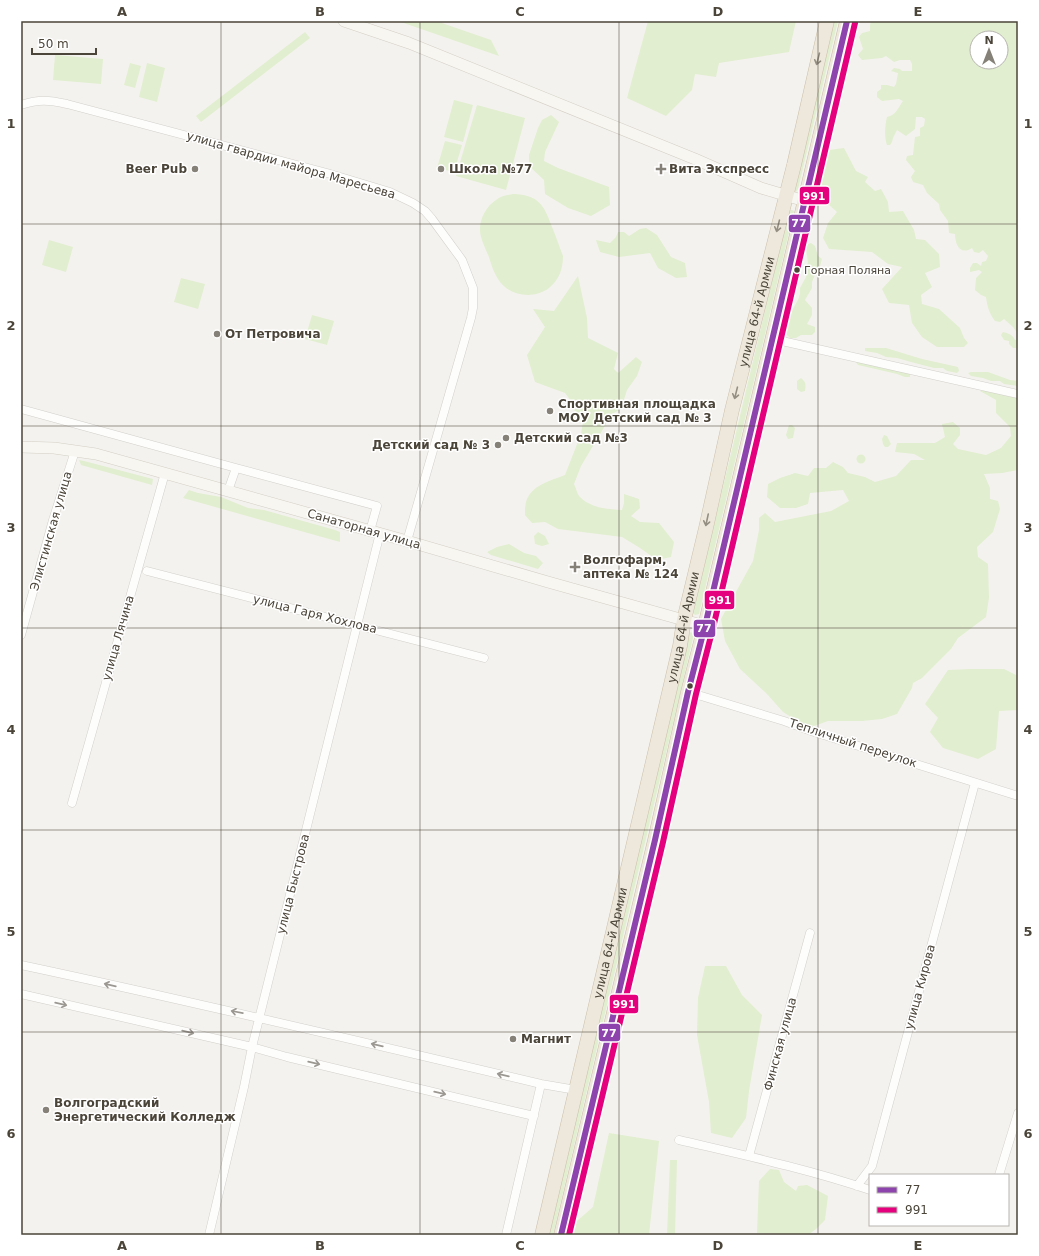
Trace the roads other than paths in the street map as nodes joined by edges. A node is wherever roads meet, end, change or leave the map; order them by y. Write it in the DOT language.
graph roads {
  1 [pos="344,21"];
  2 [pos="827,21"];
  3 [pos="847,21"];
  4 [pos="21,105"];
  5 [pos="785,196"];
  6 [pos="805,201"];
  7 [pos="773,339"];
  8 [pos="1018,394"];
  9 [pos="21,409"];
  10 [pos="21,447"];
  11 [pos="75,451"];
  12 [pos="236,468"];
  13 [pos="164,473"];
  14 [pos="228,491"];
  15 [pos="375,532"];
  16 [pos="407,541"];
  17 [pos="147,571"];
  18 [pos="684,620"];
  19 [pos="357,625"];
  20 [pos="705,626"];
  21 [pos="21,635"];
  22 [pos="484,658"];
  23 [pos="688,692"];
  24 [pos="975,783"];
  25 [pos="1018,796"];
  26 [pos="72,803"];
  27 [pos="810,933"];
  28 [pos="21,965"];
  29 [pos="22,992"];
  30 [pos="259,1017"];
  31 [pos="252,1047"];
  32 [pos="541,1084"];
  33 [pos="576,1090"];
  34 [pos="1018,1113"];
  35 [pos="534,1116"];
  36 [pos="679,1140"];
  37 [pos="749,1156"];
  38 [pos="999,1174"];
  39 [pos="857,1186"];
  40 [pos="869,1190"];
  41 [pos="209,1235"];
  42 [pos="506,1235"];
  43 [pos="542,1235"];
  44 [pos="561,1235"];
  1 -- 5 [label="street"];
  2 -- 5 [label="highway, улица 64-й Армии, one-way"];
  3 -- 6 [label="highway, улица 64-й Армии"];
  4 -- 16 [label="street, улица гвардии майора Маресьева"];
  5 -- 6 [label="street"];
  5 -- 18 [label="highway, улица 64-й Армии, one-way"];
  6 -- 7 [label="highway, улица 64-й Армии"];
  7 -- 8 [label="street"];
  7 -- 20 [label="highway, улица 64-й Армии"];
  9 -- 12 [label="street"];
  10 -- 11 [label="street, Санаторная улица"];
  11 -- 13 [label="street, Санаторная улица"];
  11 -- 21 [label="street, Элистинская улица"];
  12 -- 14 [label="street"];
  12 -- 15 [label="street, улица Быстрова"];
  13 -- 14 [label="street, Санаторная улица"];
  13 -- 26 [label="street, улица Лячина"];
  14 -- 15 [label="street, Санаторная улица"];
  15 -- 16 [label="street, Санаторная улица"];
  15 -- 19 [label="street, улица Быстрова"];
  16 -- 18 [label="street, Санаторная улица"];
  17 -- 19 [label="street, улица Гаря Хохлова"];
  18 -- 20 [label="street, Санаторная улица"];
  18 -- 33 [label="highway, улица 64-й Армии"];
  19 -- 22 [label="street, улица Гаря Хохлова"];
  19 -- 30 [label="street, улица Быстрова"];
  20 -- 23 [label="highway, улица 64-й Армии"];
  23 -- 24 [label="street, Тепличный переулок"];
  23 -- 44 [label="highway, улица 64-й Армии"];
  24 -- 25 [label="street, Тепличный переулок"];
  24 -- 39 [label="street, улица Кирова"];
  27 -- 37 [label="street, Финская улица"];
  30 -- 28 [label="street, one-way"];
  29 -- 31 [label="street, one-way"];
  30 -- 31 [label="street, улица Быстрова"];
  32 -- 30 [label="street, one-way"];
  31 -- 35 [label="street, one-way"];
  31 -- 41 [label="street, улица Быстрова"];
  32 -- 33 [label="street"];
  32 -- 35 [label="street"];
  33 -- 43 [label="highway, улица 64-й Армии"];
  34 -- 38 [label="street"];
  35 -- 42 [label="street"];
  36 -- 37 [label="street"];
  37 -- 39 [label="street"];
  39 -- 40 [label="street"];
}
